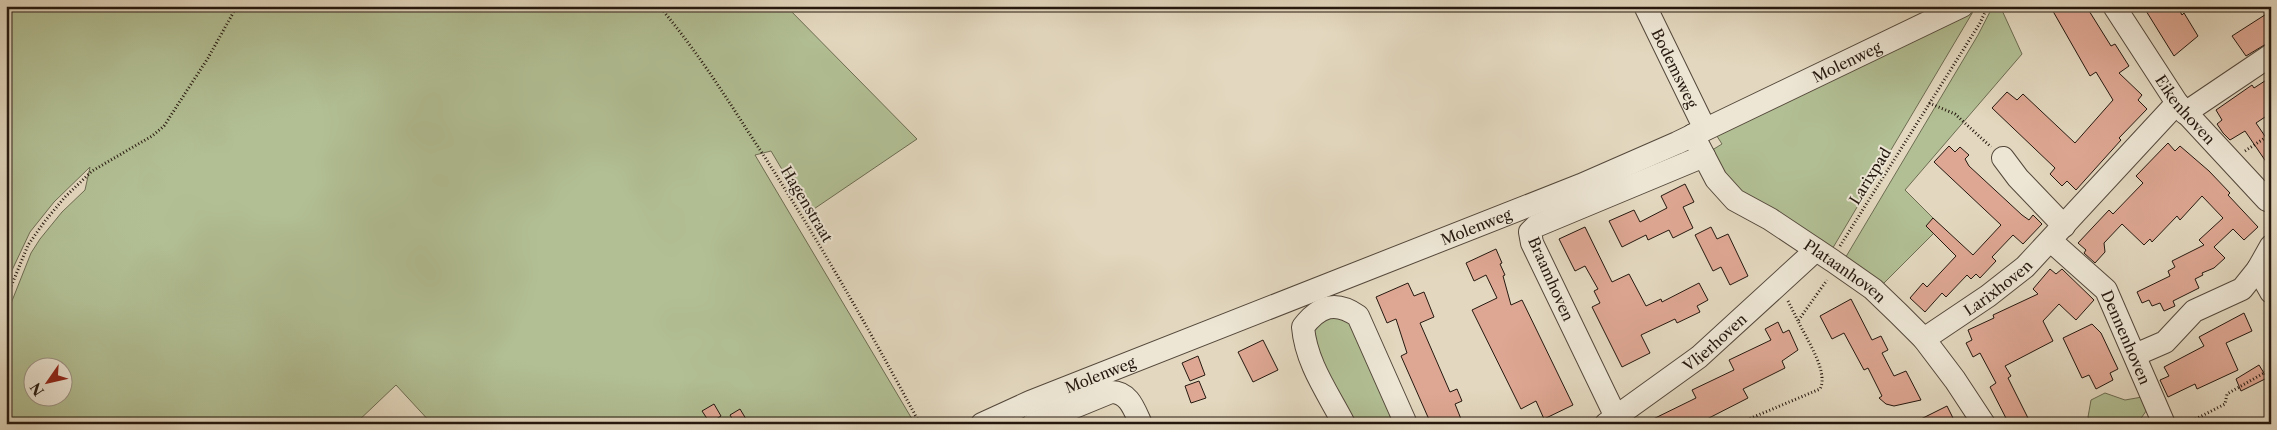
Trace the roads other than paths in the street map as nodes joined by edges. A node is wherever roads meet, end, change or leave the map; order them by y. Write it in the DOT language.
graph roads {
  1 [pos="1645,6"];
  2 [pos="1962,6"];
  3 [pos="2114,6"];
  4 [pos="2271,55"];
  5 [pos="2181,108"];
  6 [pos="1699,132"];
  7 [pos="1704,156"];
  8 [pos="2003,158"];
  9 [pos="2271,201"];
  10 [pos="2058,233"];
  11 [pos="2271,246"];
  12 [pos="1829,259"];
  13 [pos="2258,269"];
  14 [pos="2271,292"];
  15 [pos="1924,339"];
  16 [pos="2135,355"];
  17 [pos="1611,420"];
  18 [pos="1981,423"];
  19 [pos="982,424"];
  20 [pos="1033,424"];
  21 [pos="1141,424"];
  22 [pos="1344,424"];
  23 [pos="1406,424"];
  24 [pos="2164,424"];
  1 -- 6 [label="street, Bodemsweg"];
  2 -- 6 [label="street, Molenweg"];
  3 -- 5 [label="street, Eikenhoven"];
  4 -- 5 [label="street, Larixhoven"];
  5 -- 9 [label="street, Eikenhoven"];
  5 -- 10 [label="street, Larixhoven"];
  6 -- 7 [label="street, Plataanhoven"];
  6 -- 19 [label="street, Molenweg"];
  7 -- 12 [label="street, Plataanhoven"];
  7 -- 17 [label="street, Braamhoven"];
  8 -- 10 [label="street"];
  10 -- 15 [label="street, Larixhoven"];
  10 -- 16 [label="street, Dennenhoven"];
  11 -- 13 [label="street"];
  12 -- 15 [label="street, Plataanhoven"];
  12 -- 17 [label="street, Vlierhoven"];
  13 -- 14 [label="street"];
  13 -- 16 [label="street"];
  15 -- 18 [label="street, Plataanhoven"];
  16 -- 24 [label="street, Dennenhoven"];
  20 -- 21 [label="street"];
  22 -- 23 [label="street"];
}
